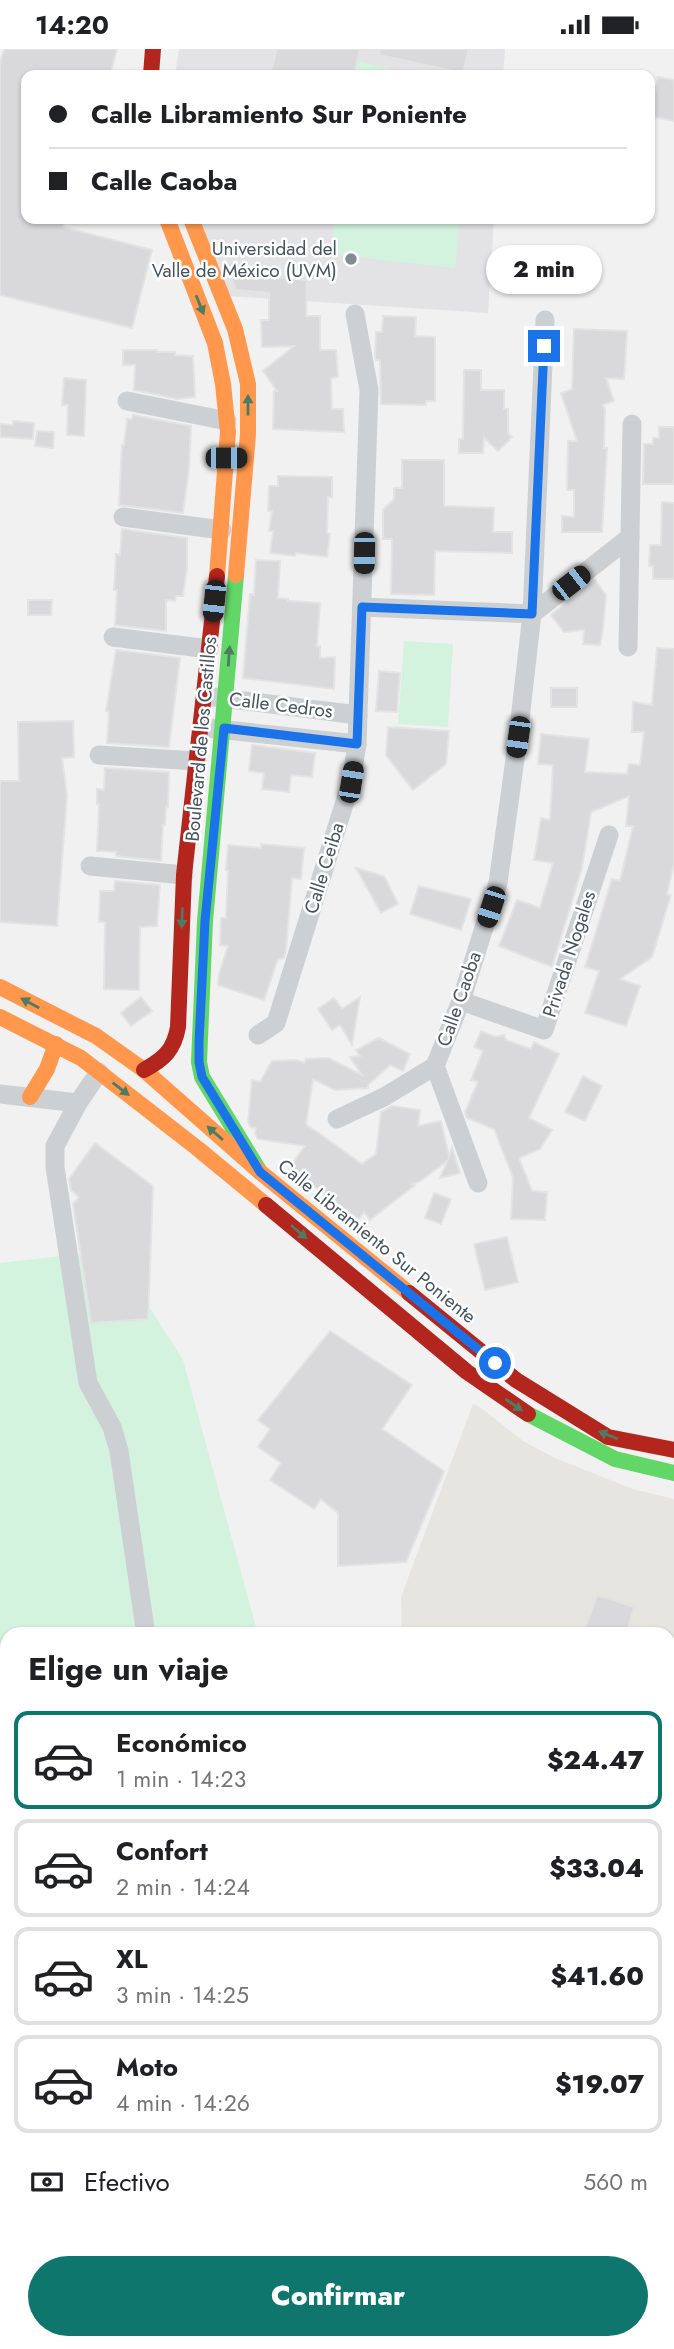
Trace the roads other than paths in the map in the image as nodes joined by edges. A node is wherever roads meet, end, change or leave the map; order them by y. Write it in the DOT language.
graph roads {
  1 [pos="153,49"];
  2 [pos="167,49"];
  3 [pos="151,70"];
  4 [pos="167,70"];
  5 [pos="169,224"];
  6 [pos="193,224"];
  7 [pos="355,314"];
  8 [pos="545,320"];
  9 [pos="127,401"];
  10 [pos="227,421"];
  11 [pos="632,424"];
  12 [pos="226,458"];
  13 [pos="246,458"];
  14 [pos="123,517"];
  15 [pos="222,530"];
  16 [pos="630,537"];
  17 [pos="362,607"];
  18 [pos="532,614"];
  19 [pos="113,637"];
  20 [pos="628,647"];
  21 [pos="209,649"];
  22 [pos="203,696"];
  23 [pos="226,698"];
  24 [pos="358,715"];
  25 [pos="200,728"];
  26 [pos="224,728"];
  27 [pos="357,744"];
  28 [pos="99,755"];
  29 [pos="197,761"];
  30 [pos="609,835"];
  31 [pos="90,866"];
  32 [pos="184,875"];
  33 [pos="0,987"];
  34 [pos="461,1001"];
  35 [pos="0,1017"];
  36 [pos="258,1035"];
  37 [pos="56,1044"];
  38 [pos="435,1066"];
  39 [pos="144,1070"];
  40 [pos="99,1072"];
  41 [pos="0,1094"];
  42 [pos="30,1097"];
  43 [pos="78,1103"];
  44 [pos="337,1119"];
  45 [pos="260,1172"];
  46 [pos="478,1182"];
  47 [pos="674,1450"];
  48 [pos="674,1472"];
  49 [pos="145,1627"];
  1 -- 3 [label="street"];
  2 -- 4 [label="street"];
  5 -- 10 [label="street, Boulevard de los Castillos, one-way"];
  13 -- 6 [label="street, Boulevard de los Castillos, one-way"];
  7 -- 17 [label="street, Calle Ceiba"];
  8 -- 18 [label="street, Calle Caoba"];
  9 -- 10 [label="street"];
  10 -- 12 [label="street, Boulevard de los Castillos"];
  11 -- 16 [label="street"];
  12 -- 13 [label="street"];
  12 -- 15 [label="street, Boulevard de los Castillos"];
  23 -- 13 [label="street, Boulevard de los Castillos, one-way"];
  14 -- 15 [label="street"];
  15 -- 21 [label="street, Boulevard de los Castillos"];
  16 -- 18 [label="street"];
  16 -- 20 [label="street"];
  17 -- 18 [label="street"];
  17 -- 24 [label="street, Calle Ceiba"];
  18 -- 34 [label="street, Calle Caoba"];
  19 -- 21 [label="street"];
  21 -- 22 [label="street, Boulevard de los Castillos"];
  22 -- 23 [label="street, Calle Cedros"];
  22 -- 25 [label="street, Boulevard de los Castillos"];
  23 -- 24 [label="street, Calle Cedros"];
  23 -- 26 [label="street, Boulevard de los Castillos"];
  24 -- 27 [label="street, Calle Ceiba"];
  25 -- 26 [label="street"];
  25 -- 29 [label="street, Boulevard de los Castillos"];
  26 -- 27 [label="street"];
  26 -- 45 [label="street, Boulevard de los Castillos"];
  27 -- 36 [label="street, Calle Ceiba"];
  28 -- 29 [label="street"];
  29 -- 32 [label="street, Boulevard de los Castillos"];
  30 -- 34 [label="street, Privada Nogales"];
  31 -- 32 [label="street"];
  32 -- 39 [label="street, Boulevard de los Castillos, one-way"];
  39 -- 33 [label="street, Calle Libramiento Sur Poniente, one-way"];
  34 -- 38 [label="street, Calle Caoba"];
  35 -- 37 [label="street"];
  37 -- 40 [label="street"];
  37 -- 42 [label="street"];
  38 -- 44 [label="street, Calle Caoba"];
  38 -- 46 [label="street"];
  45 -- 39 [label="street, Calle Libramiento Sur Poniente, one-way"];
  40 -- 43 [label="street"];
  40 -- 48 [label="street, one-way"];
  41 -- 42 [label="street"];
  42 -- 43 [label="street"];
  43 -- 49 [label="street"];
  47 -- 45 [label="street, Calle Libramiento Sur Poniente, one-way"];
}
